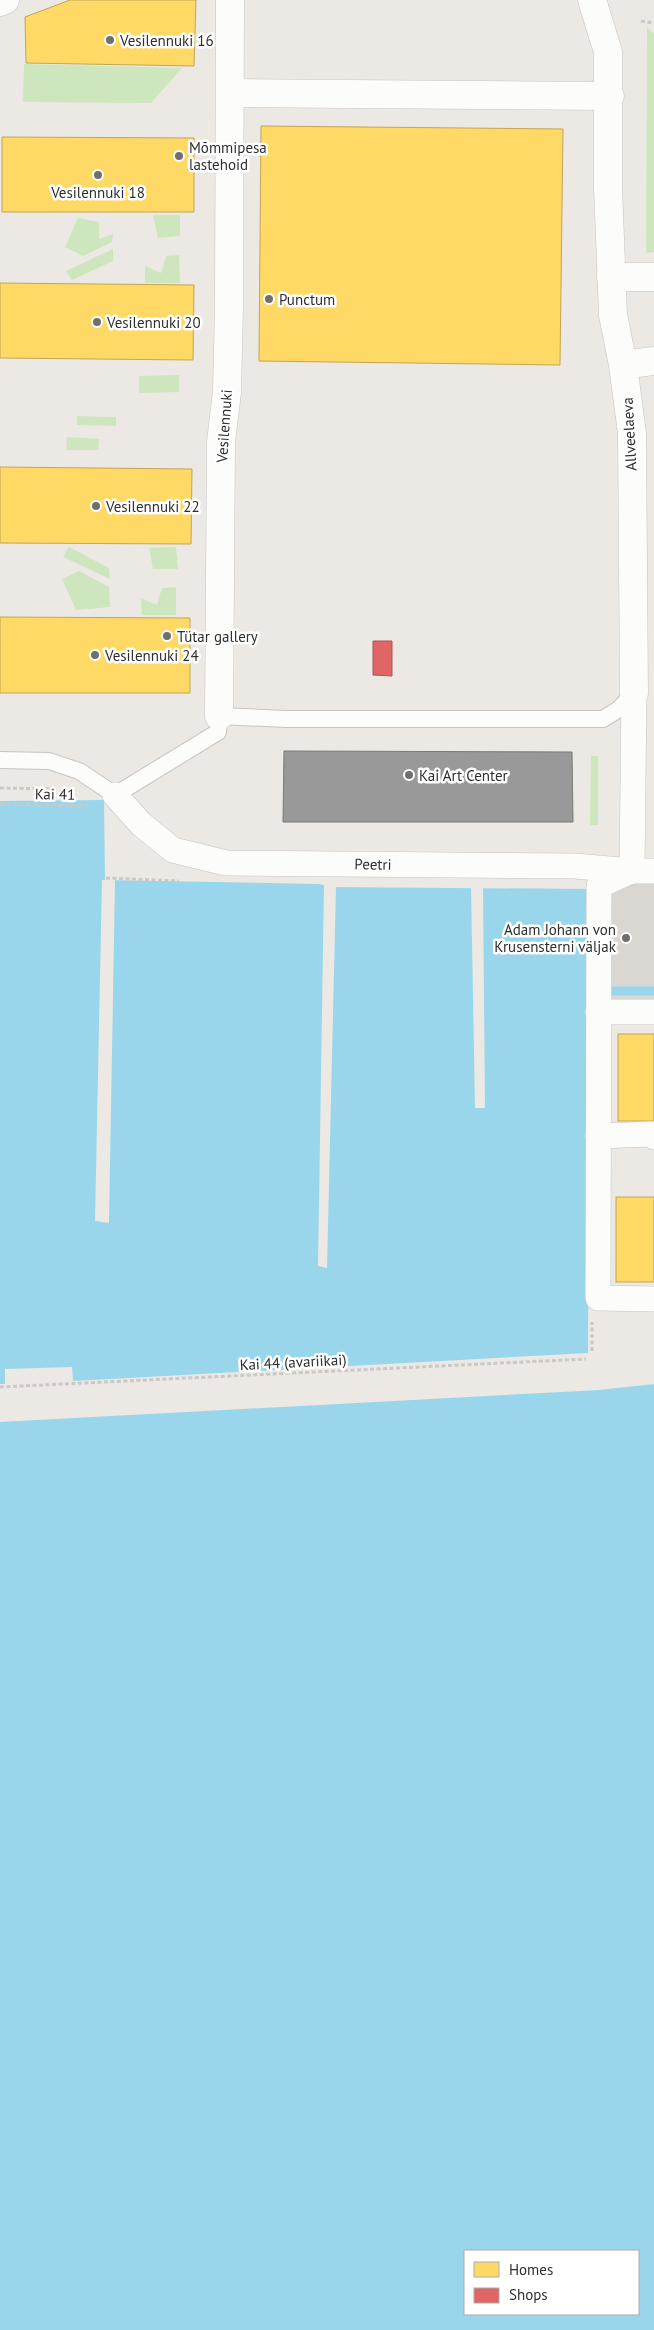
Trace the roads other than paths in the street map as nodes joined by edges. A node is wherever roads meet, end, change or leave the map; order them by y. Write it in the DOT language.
graph roads {
  1 [pos="230,0"];
  2 [pos="592,0"];
  3 [pos="230,92"];
  4 [pos="610,96"];
  5 [pos="612,277"];
  6 [pos="654,277"];
  7 [pos="654,361"];
  8 [pos="624,365"];
  9 [pos="634,693"];
  10 [pos="219,716"];
  11 [pos="0,760"];
  12 [pos="107,801"];
  13 [pos="643,871"];
  14 [pos="598,1012"];
  15 [pos="654,1012"];
  16 [pos="598,1136"];
  17 [pos="654,1137"];
  18 [pos="654,1299"];
  1 -- 3 [label="street, Vesilennuki"];
  2 -- 4 [label="street, Allveelaeva"];
  3 -- 4 [label="street"];
  3 -- 10 [label="street, Vesilennuki"];
  4 -- 5 [label="street, Allveelaeva"];
  5 -- 6 [label="street"];
  5 -- 8 [label="street, Allveelaeva"];
  7 -- 8 [label="street"];
  8 -- 9 [label="street, Allveelaeva"];
  9 -- 10 [label="lane"];
  9 -- 13 [label="street, Allveelaeva"];
  10 -- 12 [label="lane, Vesilennuki"];
  11 -- 12 [label="lane"];
  12 -- 13 [label="street, Peetri"];
  13 -- 14 [label="street"];
  14 -- 15 [label="street"];
  14 -- 16 [label="street"];
  16 -- 17 [label="street"];
  16 -- 18 [label="street"];
}
